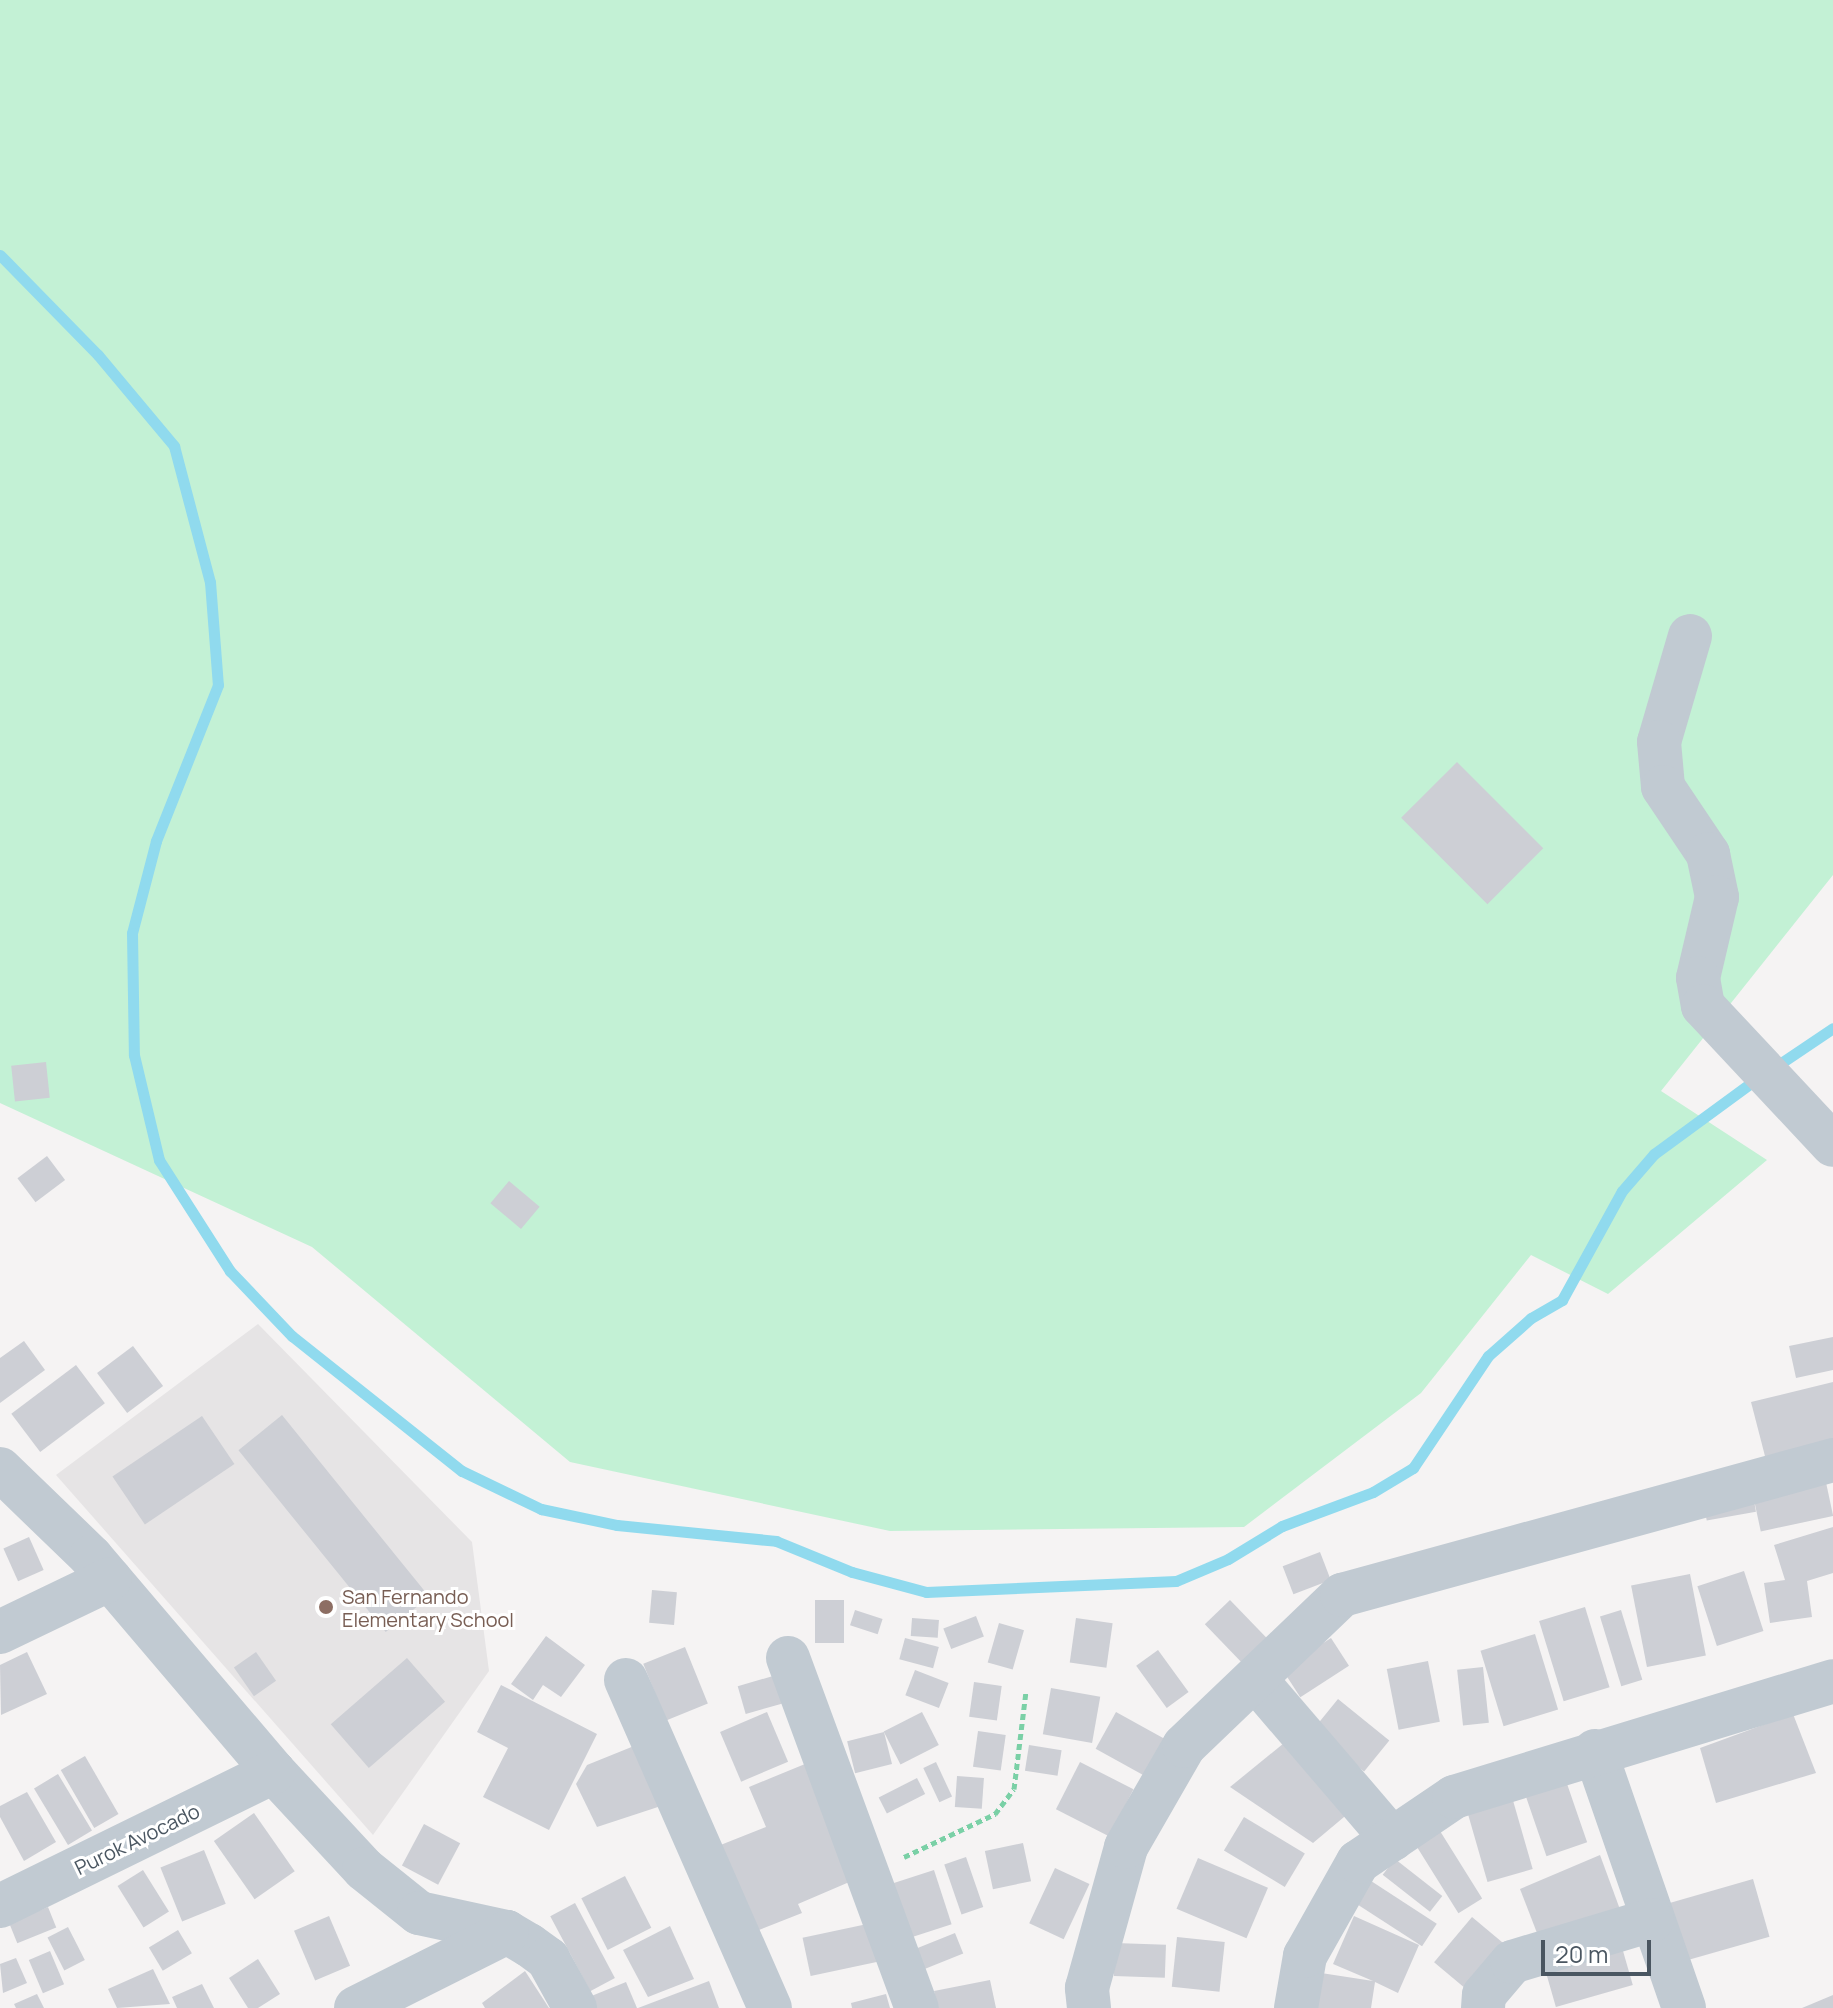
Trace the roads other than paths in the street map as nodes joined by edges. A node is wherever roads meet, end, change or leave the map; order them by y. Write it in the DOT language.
graph roads {
  1 [pos="1690,636"];
  2 [pos="1833,1145"];
  3 [pos="1833,1460"];
  4 [pos="0,1469"];
  5 [pos="110,1579"];
  6 [pos="0,1632"];
  7 [pos="788,1658"];
  8 [pos="1255,1679"];
  9 [pos="626,1680"];
  10 [pos="1833,1681"];
  11 [pos="1595,1751"];
  12 [pos="274,1772"];
  13 [pos="1392,1839"];
  14 [pos="0,1906"];
  15 [pos="1652,1920"];
  16 [pos="507,1932"];
  17 [pos="356,2008"];
  18 [pos="575,2008"];
  19 [pos="770,2008"];
  20 [pos="917,2008"];
  21 [pos="1089,2008"];
  22 [pos="1296,2008"];
  23 [pos="1483,2008"];
  24 [pos="1684,2008"];
  1 -- 2 [label="street"];
  3 -- 8 [label="street"];
  4 -- 5 [label="street"];
  5 -- 6 [label="street"];
  5 -- 12 [label="street"];
  7 -- 20 [label="street"];
  8 -- 13 [label="street"];
  8 -- 21 [label="street"];
  9 -- 19 [label="street"];
  10 -- 11 [label="street"];
  11 -- 13 [label="street"];
  11 -- 15 [label="street"];
  12 -- 14 [label="street, Purok Avocado"];
  12 -- 16 [label="street"];
  13 -- 22 [label="street"];
  15 -- 23 [label="street"];
  15 -- 24 [label="street"];
  16 -- 17 [label="street"];
  16 -- 18 [label="street"];
}
